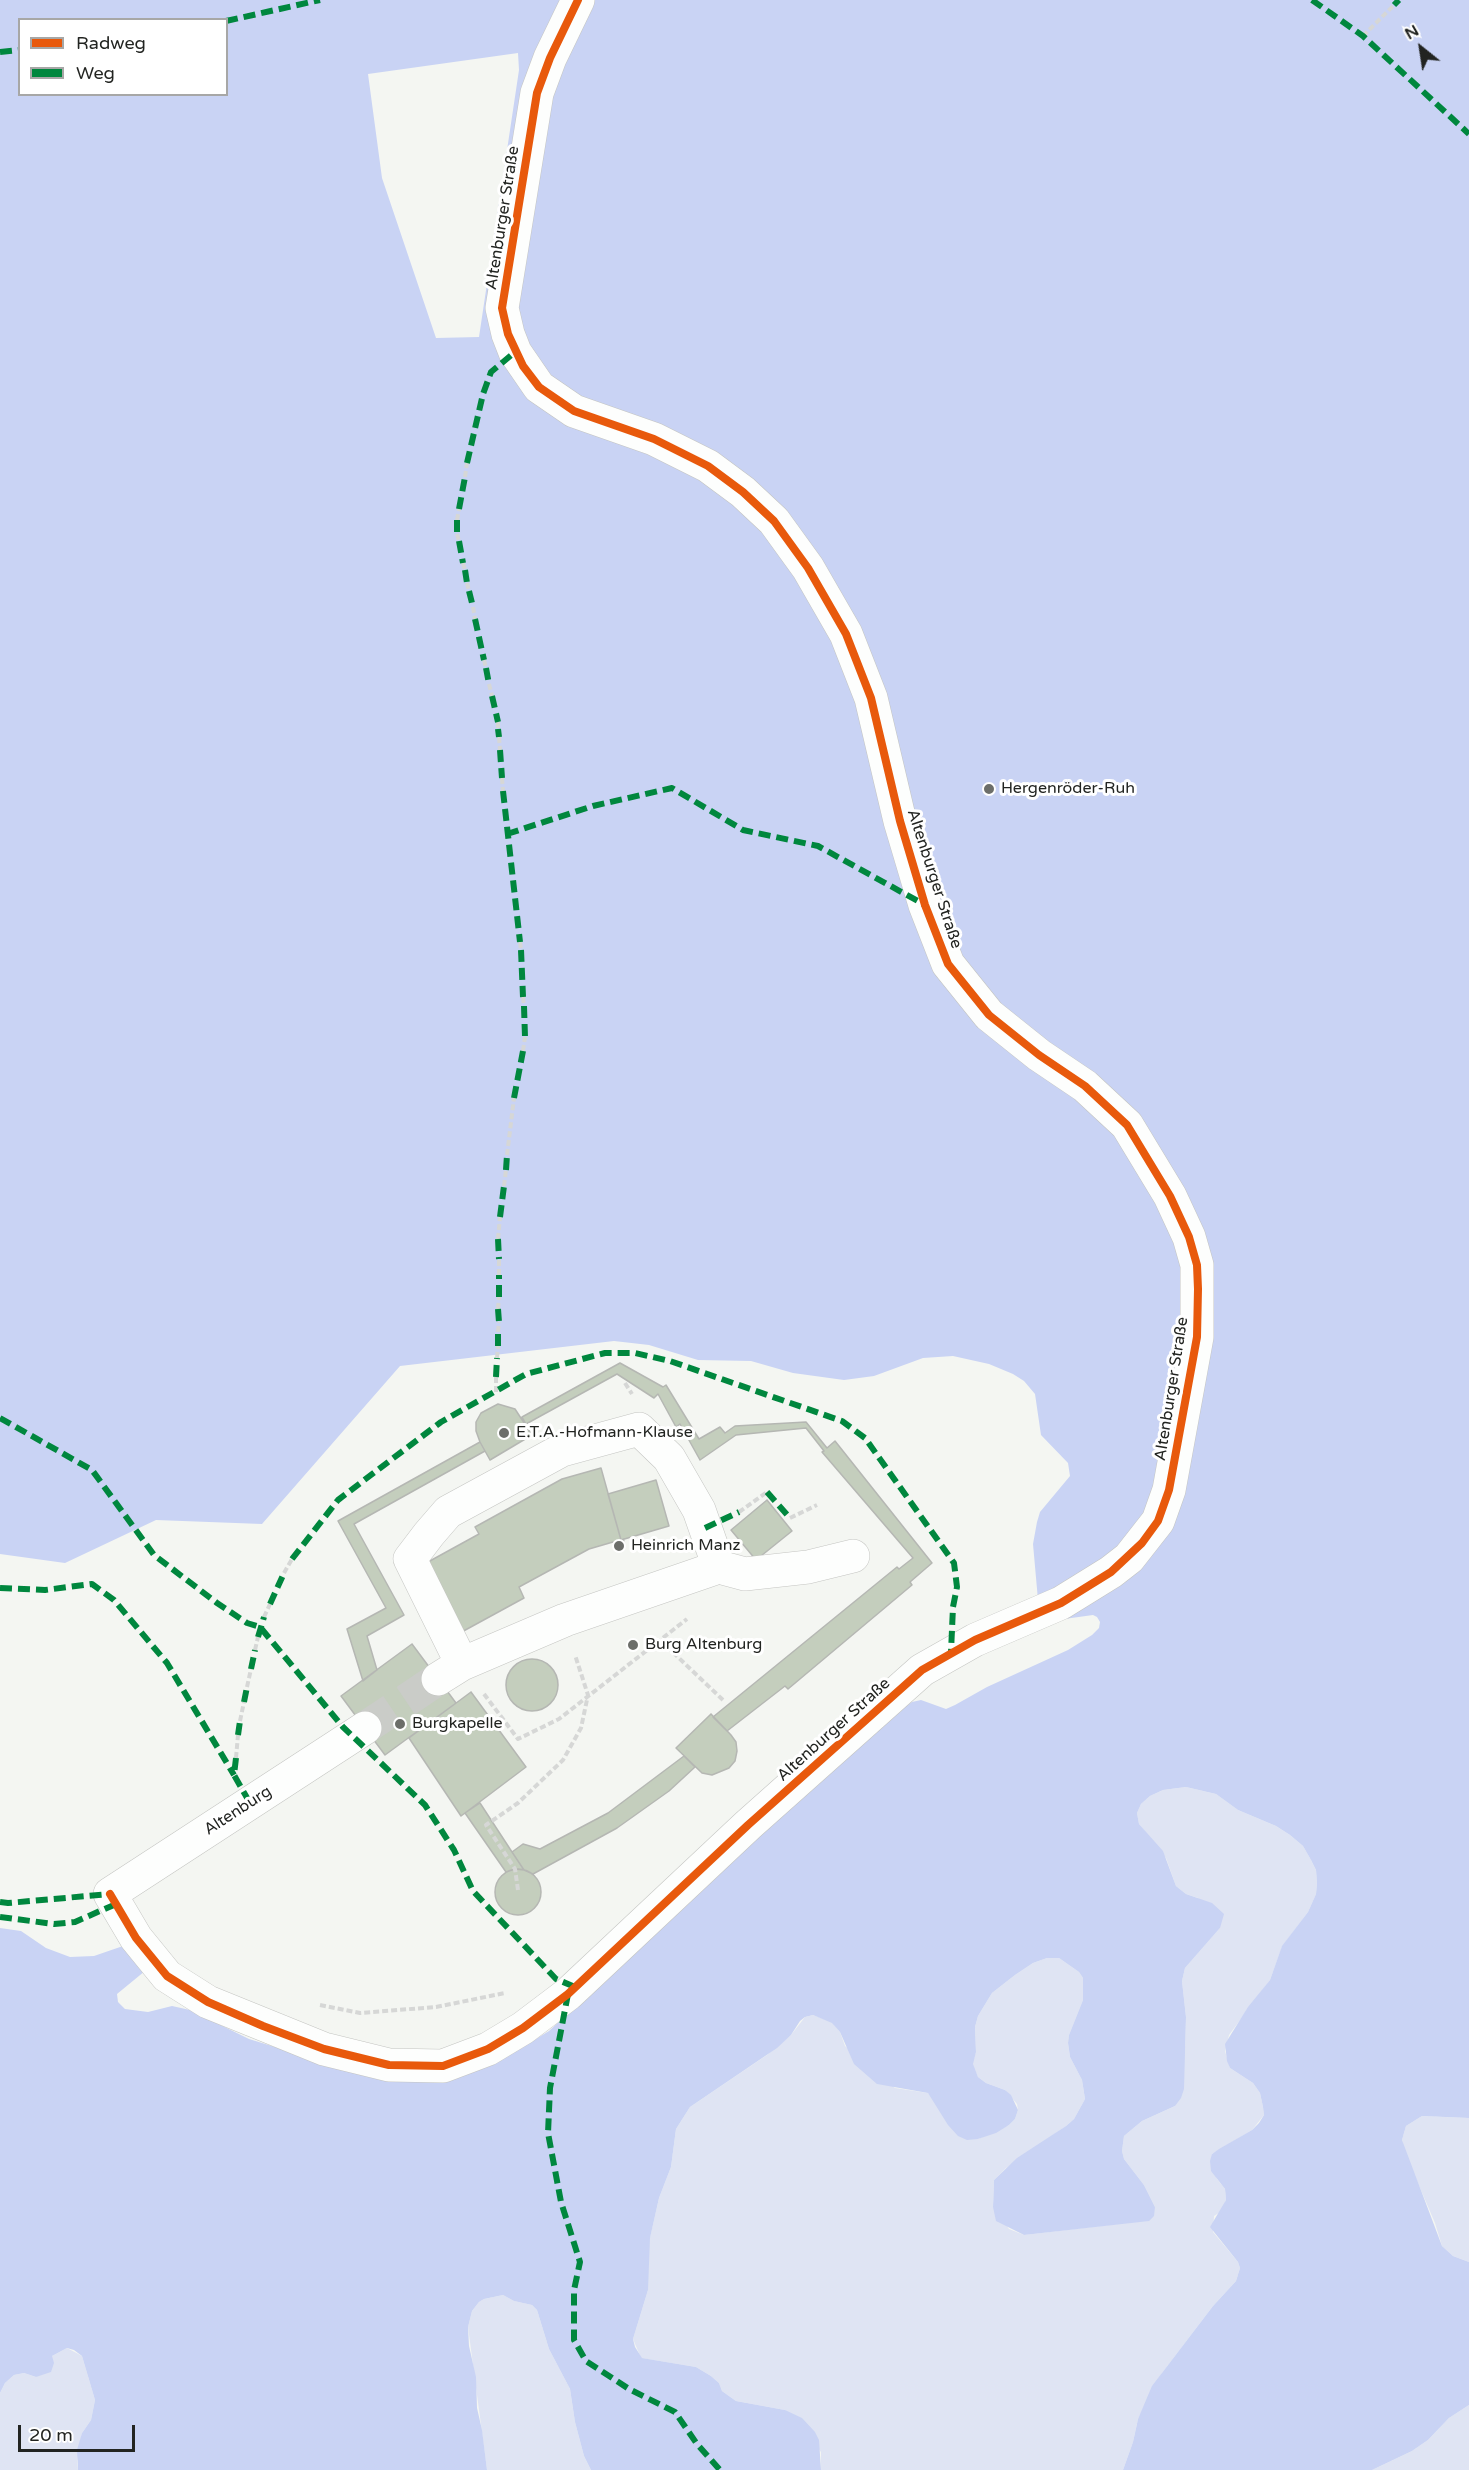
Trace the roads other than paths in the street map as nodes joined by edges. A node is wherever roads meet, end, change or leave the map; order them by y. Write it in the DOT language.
graph roads {
  1 [pos="578,0"];
  2 [pos="853,1556"];
  3 [pos="719,1567"];
  4 [pos="365,1728"];
  5 [pos="110,1894"];
  1 -- 5 [label="street, Altenburger Straße"];
  2 -- 3 [label="street"];
  3 -- 3 [label="street"];
  4 -- 5 [label="street, Altenburg"];
}
